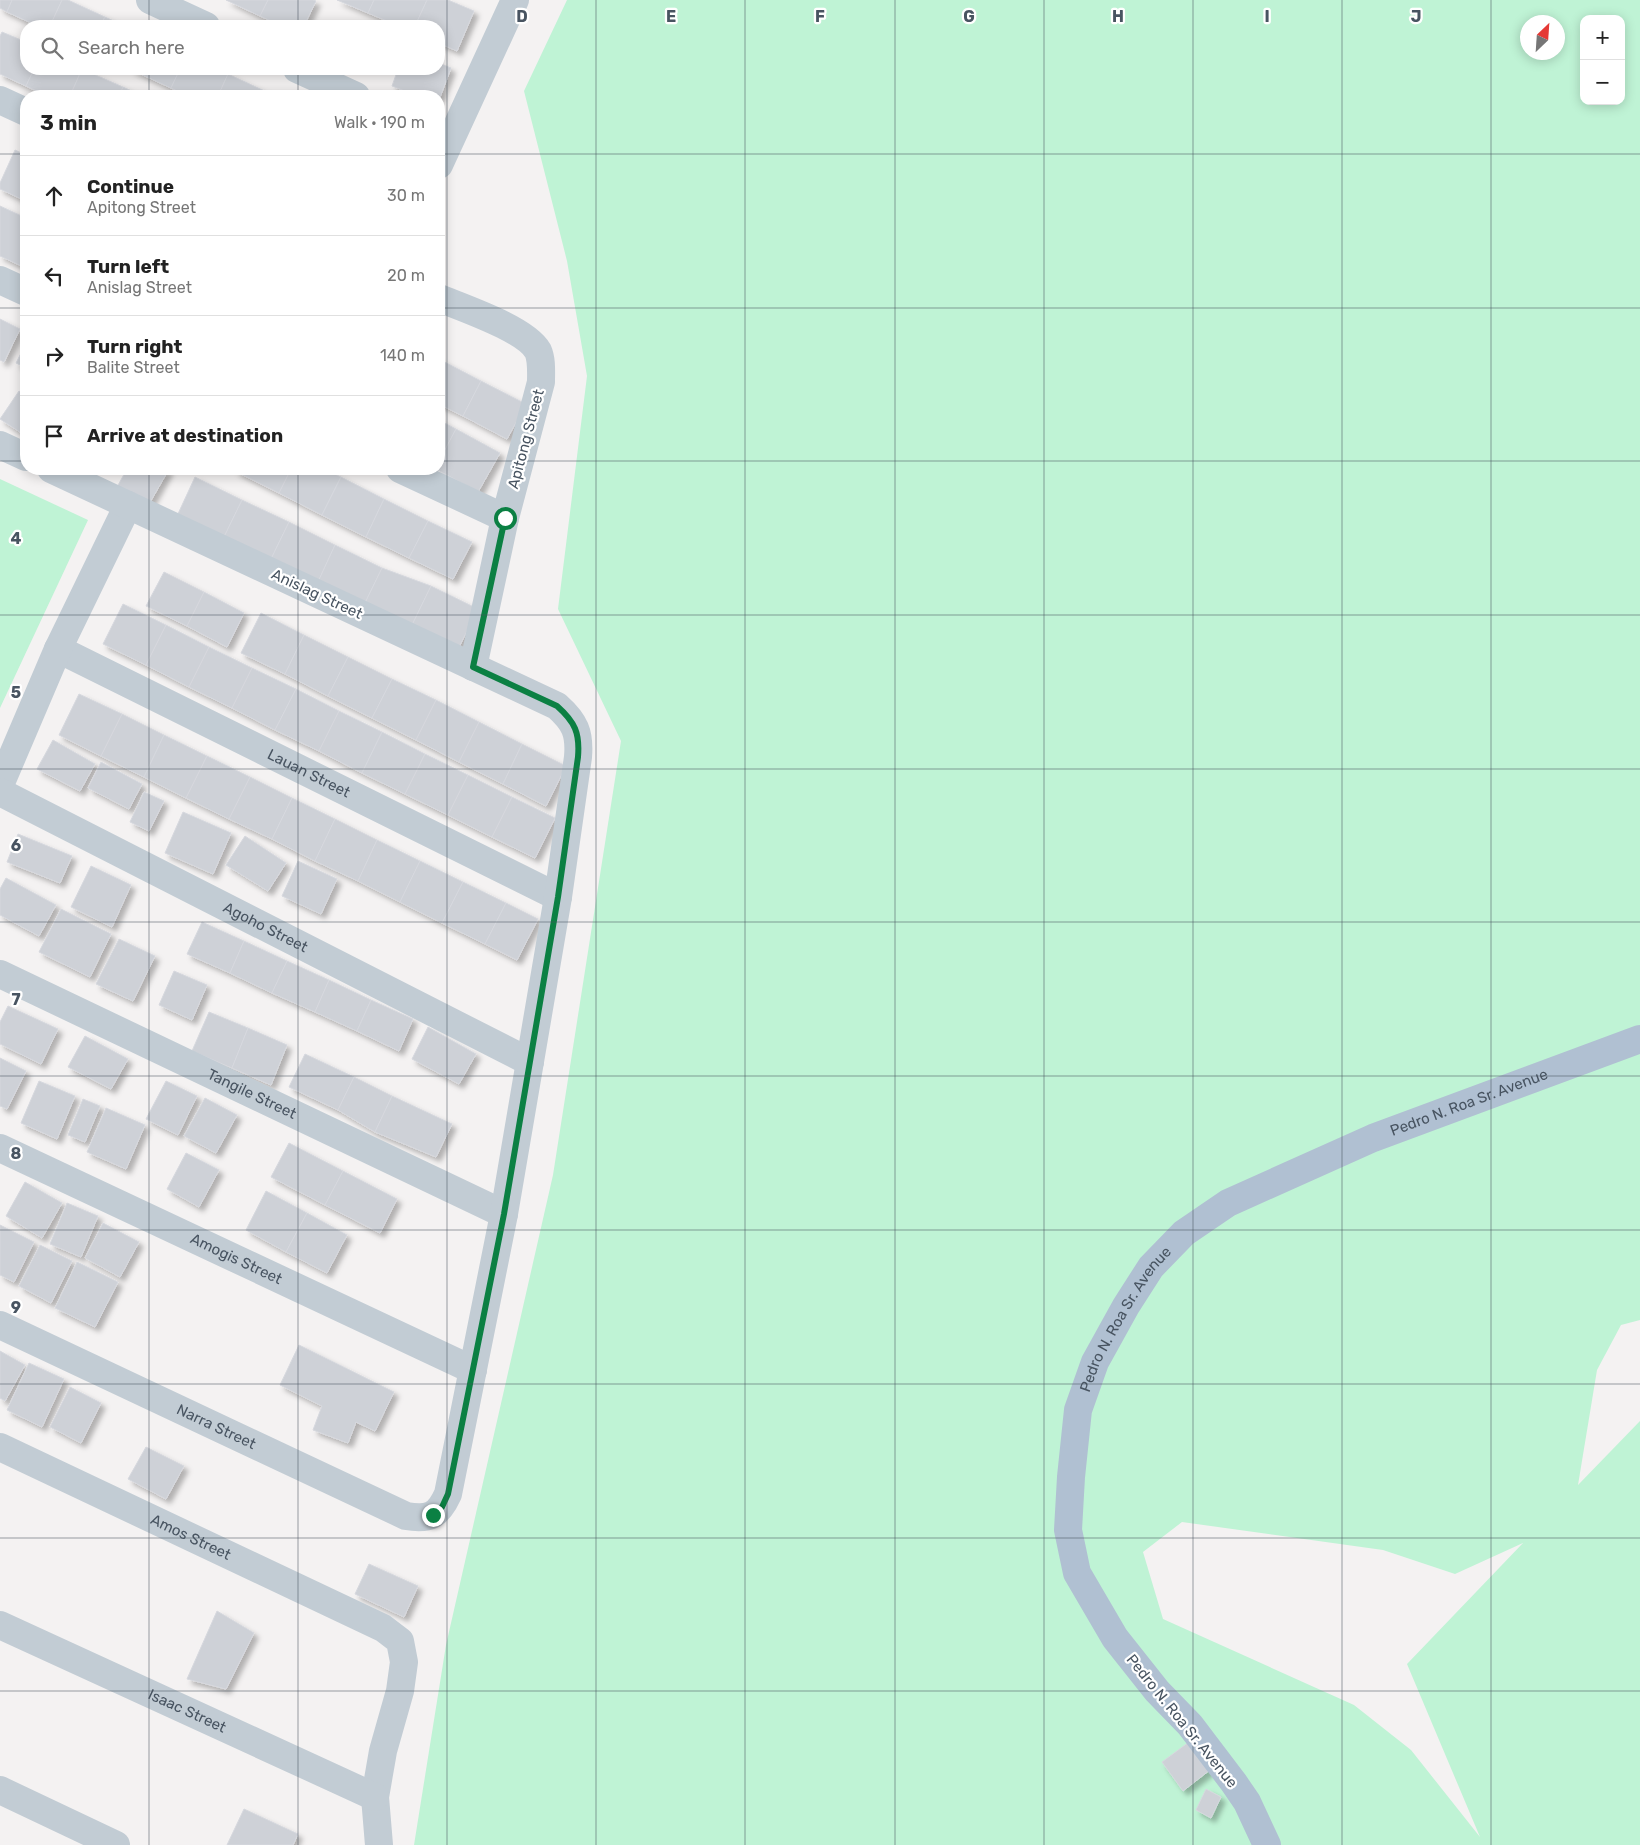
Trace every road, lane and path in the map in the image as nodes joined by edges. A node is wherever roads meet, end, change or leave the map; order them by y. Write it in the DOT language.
graph roads {
  1 [pos="150,0"];
  2 [pos="515,0"];
  3 [pos="193,20"];
  4 [pos="310,75"];
  5 [pos="343,90"];
  6 [pos="0,100"];
  7 [pos="20,109"];
  8 [pos="445,136"];
  9 [pos="0,280"];
  10 [pos="20,289"];
  11 [pos="445,301"];
  12 [pos="0,445"];
  13 [pos="20,454"];
  14 [pos="64,475"];
  15 [pos="413,475"];
  16 [pos="128,505"];
  17 [pos="505,518"];
  18 [pos="58,650"];
  19 [pos="473,667"];
  20 [pos="0,785"];
  21 [pos="0,792"];
  22 [pos="558,897"];
  23 [pos="0,974"];
  24 [pos="1640,1038"];
  25 [pos="530,1062"];
  26 [pos="0,1148"];
  27 [pos="504,1214"];
  28 [pos="0,1325"];
  29 [pos="473,1370"];
  30 [pos="0,1447"];
  31 [pos="0,1625"];
  32 [pos="0,1790"];
  33 [pos="375,1798"];
  34 [pos="116,1845"];
  35 [pos="379,1845"];
  36 [pos="1267,1845"];
  1 -- 3 [label="street"];
  2 -- 8 [label="street"];
  4 -- 5 [label="street"];
  6 -- 7 [label="street"];
  9 -- 10 [label="street"];
  11 -- 17 [label="street, Apitong Street"];
  12 -- 13 [label="street"];
  14 -- 16 [label="street, Anislag Street"];
  15 -- 17 [label="street"];
  16 -- 18 [label="street"];
  16 -- 19 [label="street, Anislag Street"];
  17 -- 19 [label="street, Apitong Street"];
  18 -- 20 [label="street"];
  18 -- 22 [label="street, Lauan Street"];
  19 -- 22 [label="street, Anislag Street"];
  21 -- 25 [label="street, Agoho Street"];
  22 -- 25 [label="street"];
  23 -- 27 [label="street, Tangile Street"];
  24 -- 36 [label="main road, Pedro N. Roa Sr. Avenue"];
  25 -- 27 [label="street"];
  26 -- 29 [label="street, Amogis Street"];
  27 -- 29 [label="street"];
  28 -- 29 [label="street, Narra Street"];
  30 -- 33 [label="street, Amos Street"];
  31 -- 33 [label="street, Isaac Street"];
  32 -- 34 [label="street"];
  33 -- 35 [label="street, Amos Street"];
}
